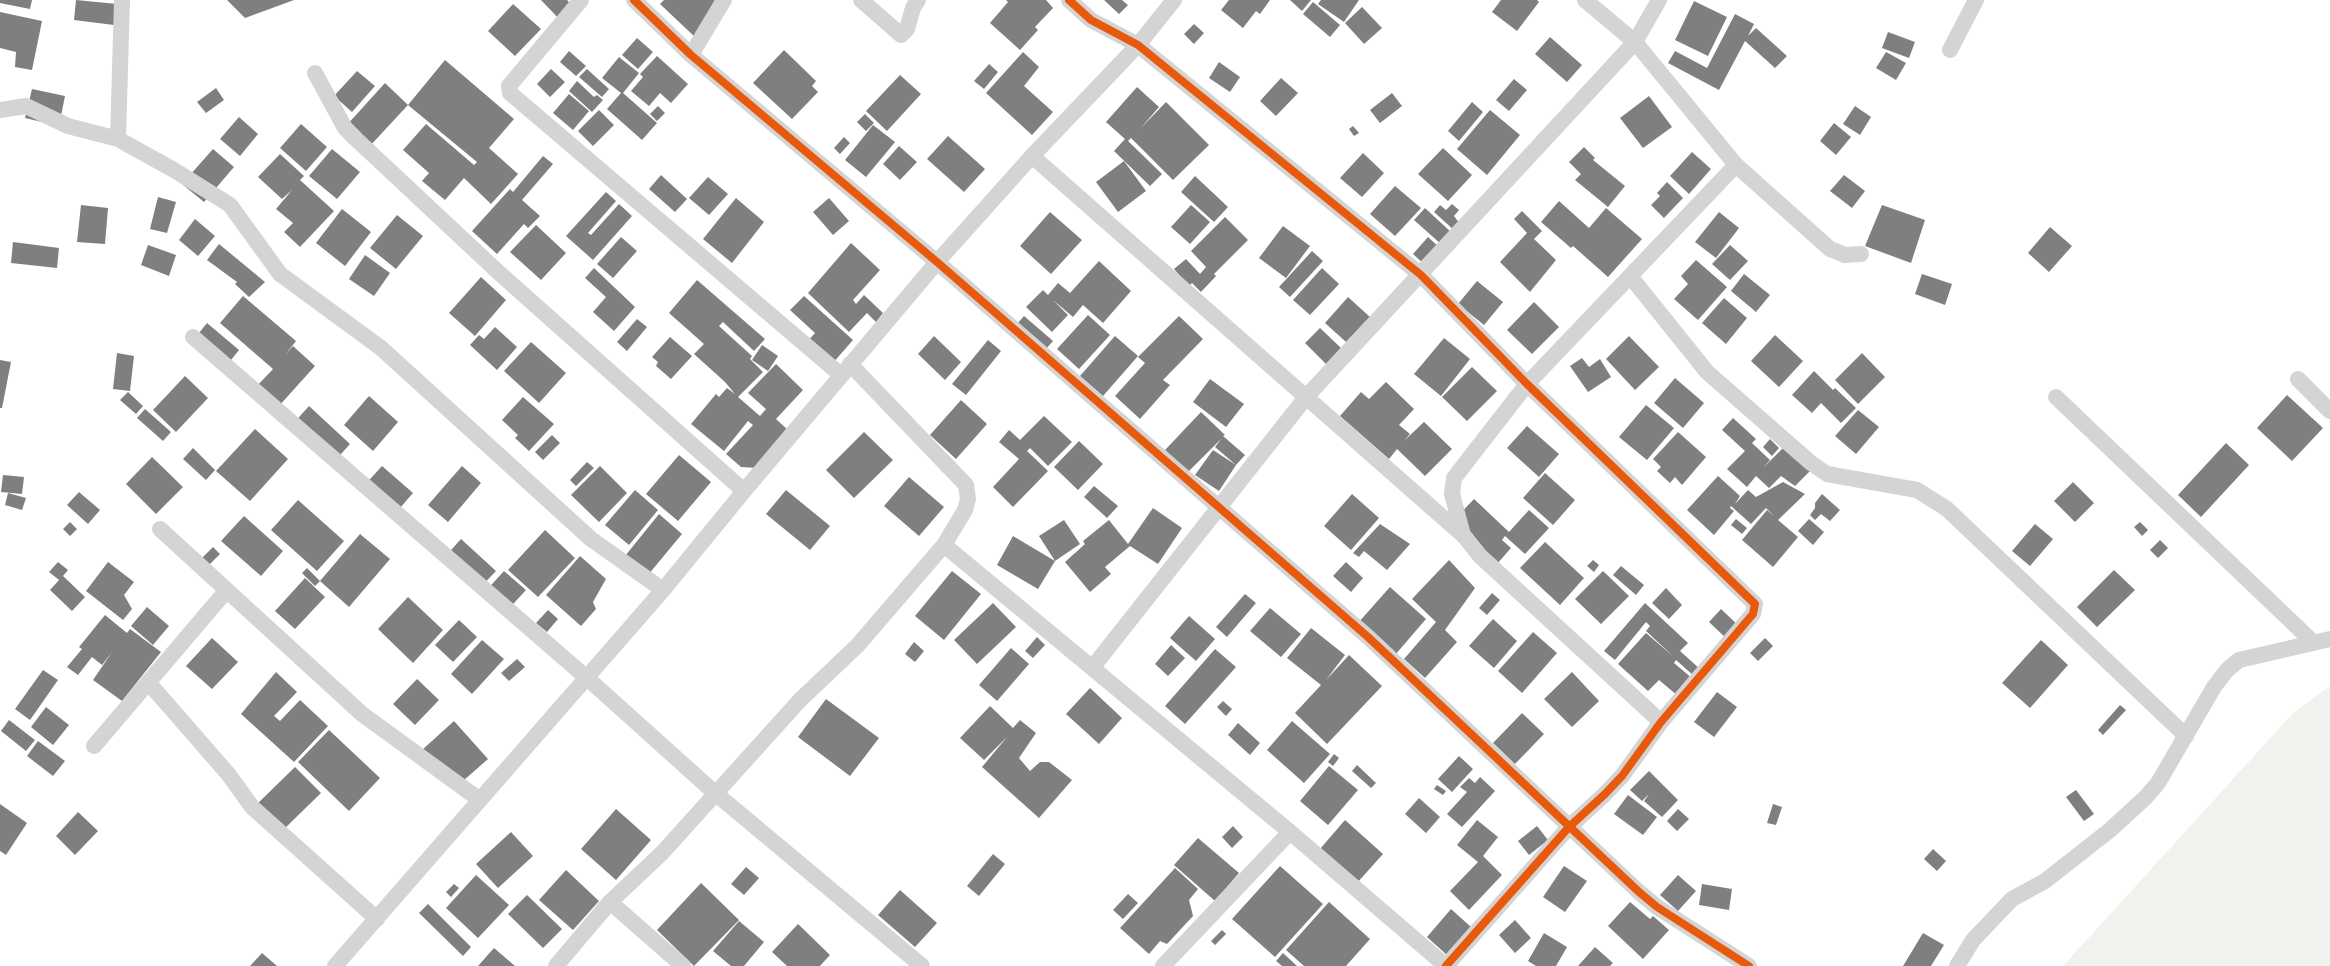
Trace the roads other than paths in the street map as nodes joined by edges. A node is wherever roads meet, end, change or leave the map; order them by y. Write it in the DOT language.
graph roads {
  1 [pos="122,0"];
  2 [pos="581,0"];
  3 [pos="634,0"];
  4 [pos="724,0"];
  5 [pos="861,0"];
  6 [pos="918,0"];
  7 [pos="1069,0"];
  8 [pos="1174,0"];
  9 [pos="1585,0"];
  10 [pos="1659,0"];
  11 [pos="1976,0"];
  12 [pos="1635,42"];
  13 [pos="1138,45"];
  14 [pos="1950,50"];
  15 [pos="692,55"];
  16 [pos="315,73"];
  17 [pos="0,110"];
  18 [pos="118,139"];
  19 [pos="1032,156"];
  20 [pos="1736,165"];
  21 [pos="1861,254"];
  22 [pos="937,262"];
  23 [pos="1420,275"];
  24 [pos="1630,276"];
  25 [pos="193,337"];
  26 [pos="846,369"];
  27 [pos="2298,379"];
  28 [pos="1527,384"];
  29 [pos="1306,396"];
  30 [pos="2056,397"];
  31 [pos="2330,411"];
  32 [pos="744,491"];
  33 [pos="1217,507"];
  34 [pos="160,529"];
  35 [pos="1464,536"];
  36 [pos="944,545"];
  37 [pos="227,590"];
  38 [pos="663,590"];
  39 [pos="2322,641"];
  40 [pos="1092,668"];
  41 [pos="587,678"];
  42 [pos="148,682"];
  43 [pos="1661,722"];
  44 [pos="2186,736"];
  45 [pos="94,746"];
  46 [pos="715,793"];
  47 [pos="480,800"];
  48 [pos="1569,826"];
  49 [pos="1290,832"];
  50 [pos="610,902"];
  51 [pos="377,919"];
  52 [pos="915,963"];
  53 [pos="335,966"];
  54 [pos="556,966"];
  55 [pos="683,966"];
  56 [pos="1163,966"];
  57 [pos="1446,966"];
  58 [pos="1749,966"];
  59 [pos="1957,966"];
  1 -- 18 [label="street"];
  2 -- 26 [label="street"];
  3 -- 15 [label="street"];
  4 -- 15 [label="street"];
  5 -- 6 [label="street"];
  7 -- 13 [label="street"];
  8 -- 13 [label="street"];
  9 -- 12 [label="street"];
  10 -- 12 [label="street"];
  11 -- 14 [label="street"];
  12 -- 20 [label="street"];
  12 -- 23 [label="street"];
  13 -- 19 [label="street"];
  13 -- 23 [label="street"];
  15 -- 22 [label="street"];
  16 -- 32 [label="street"];
  17 -- 18 [label="street"];
  18 -- 38 [label="street"];
  19 -- 22 [label="street"];
  19 -- 29 [label="street"];
  20 -- 21 [label="street"];
  20 -- 24 [label="street"];
  22 -- 26 [label="street"];
  22 -- 33 [label="street"];
  23 -- 28 [label="street"];
  23 -- 29 [label="street"];
  24 -- 28 [label="street"];
  24 -- 44 [label="street"];
  25 -- 41 [label="street"];
  26 -- 32 [label="street"];
  26 -- 36 [label="street"];
  27 -- 31 [label="street"];
  28 -- 35 [label="street"];
  28 -- 43 [label="street"];
  29 -- 33 [label="street"];
  29 -- 35 [label="street"];
  30 -- 39 [label="street"];
  32 -- 38 [label="street"];
  33 -- 40 [label="street"];
  33 -- 48 [label="street"];
  34 -- 37 [label="street"];
  35 -- 43 [label="street"];
  36 -- 40 [label="street"];
  36 -- 46 [label="street"];
  37 -- 42 [label="street"];
  37 -- 47 [label="street"];
  38 -- 41 [label="street"];
  39 -- 44 [label="street"];
  40 -- 49 [label="street"];
  41 -- 46 [label="street"];
  41 -- 47 [label="street"];
  42 -- 45 [label="street"];
  42 -- 51 [label="street"];
  43 -- 48 [label="street"];
  44 -- 59 [label="street"];
  46 -- 50 [label="street"];
  46 -- 52 [label="street"];
  47 -- 51 [label="street"];
  48 -- 57 [label="street"];
  48 -- 58 [label="street"];
  49 -- 56 [label="street"];
  49 -- 57 [label="street"];
  50 -- 54 [label="street"];
  50 -- 55 [label="street"];
  51 -- 53 [label="street"];
}
